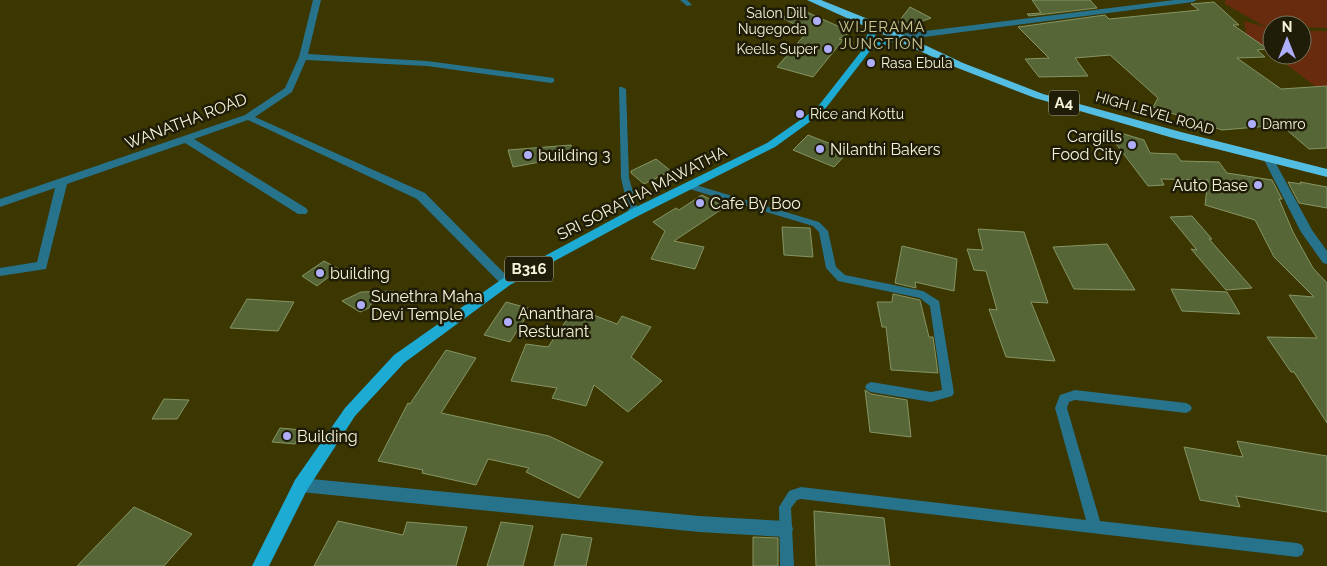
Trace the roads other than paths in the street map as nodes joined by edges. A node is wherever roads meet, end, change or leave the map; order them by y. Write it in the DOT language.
graph roads {
  1 [pos="316,0"];
  2 [pos="812,0"];
  3 [pos="1193,0"];
  4 [pos="874,25"];
  5 [pos="901,38"];
  6 [pos="867,49"];
  7 [pos="303,57"];
  8 [pos="551,80"];
  9 [pos="622,89"];
  10 [pos="248,117"];
  11 [pos="186,139"];
  12 [pos="1269,160"];
  13 [pos="1327,173"];
  14 [pos="62,182"];
  15 [pos="689,186"];
  16 [pos="0,203"];
  17 [pos="302,211"];
  18 [pos="634,213"];
  19 [pos="1327,260"];
  20 [pos="0,272"];
  21 [pos="506,282"];
  22 [pos="870,387"];
  23 [pos="1186,408"];
  24 [pos="301,485"];
  25 [pos="1095,527"];
  26 [pos="785,529"];
  27 [pos="1297,550"];
  28 [pos="260,566"];
  29 [pos="787,566"];
  1 -- 7 [label="street, WANATHA ROAD"];
  2 -- 4 [label="highway, HIGH LEVEL ROAD / A4"];
  3 -- 5 [label="street"];
  4 -- 5 [label="highway, HIGH LEVEL ROAD / A4"];
  4 -- 6 [label="main road, SRI SORATHA MAWATHA / B316"];
  5 -- 6 [label="main road"];
  5 -- 12 [label="highway, HIGH LEVEL ROAD / A4"];
  6 -- 15 [label="main road, SRI SORATHA MAWATHA / B316"];
  7 -- 8 [label="street"];
  7 -- 10 [label="street, WANATHA ROAD"];
  9 -- 18 [label="lane"];
  10 -- 11 [label="street, WANATHA ROAD"];
  10 -- 21 [label="street"];
  11 -- 14 [label="street, WANATHA ROAD"];
  11 -- 17 [label="street"];
  12 -- 13 [label="highway, HIGH LEVEL ROAD / A4"];
  12 -- 19 [label="street"];
  14 -- 16 [label="street, WANATHA ROAD"];
  14 -- 20 [label="street"];
  15 -- 18 [label="main road, SRI SORATHA MAWATHA / B316"];
  15 -- 22 [label="lane"];
  18 -- 21 [label="main road, SRI SORATHA MAWATHA / B316"];
  21 -- 24 [label="main road, SRI SORATHA MAWATHA / B316"];
  23 -- 25 [label="lane"];
  24 -- 26 [label="street"];
  24 -- 28 [label="main road, SRI SORATHA MAWATHA / B316"];
  25 -- 26 [label="lane"];
  25 -- 27 [label="lane"];
  26 -- 29 [label="lane"];
}
